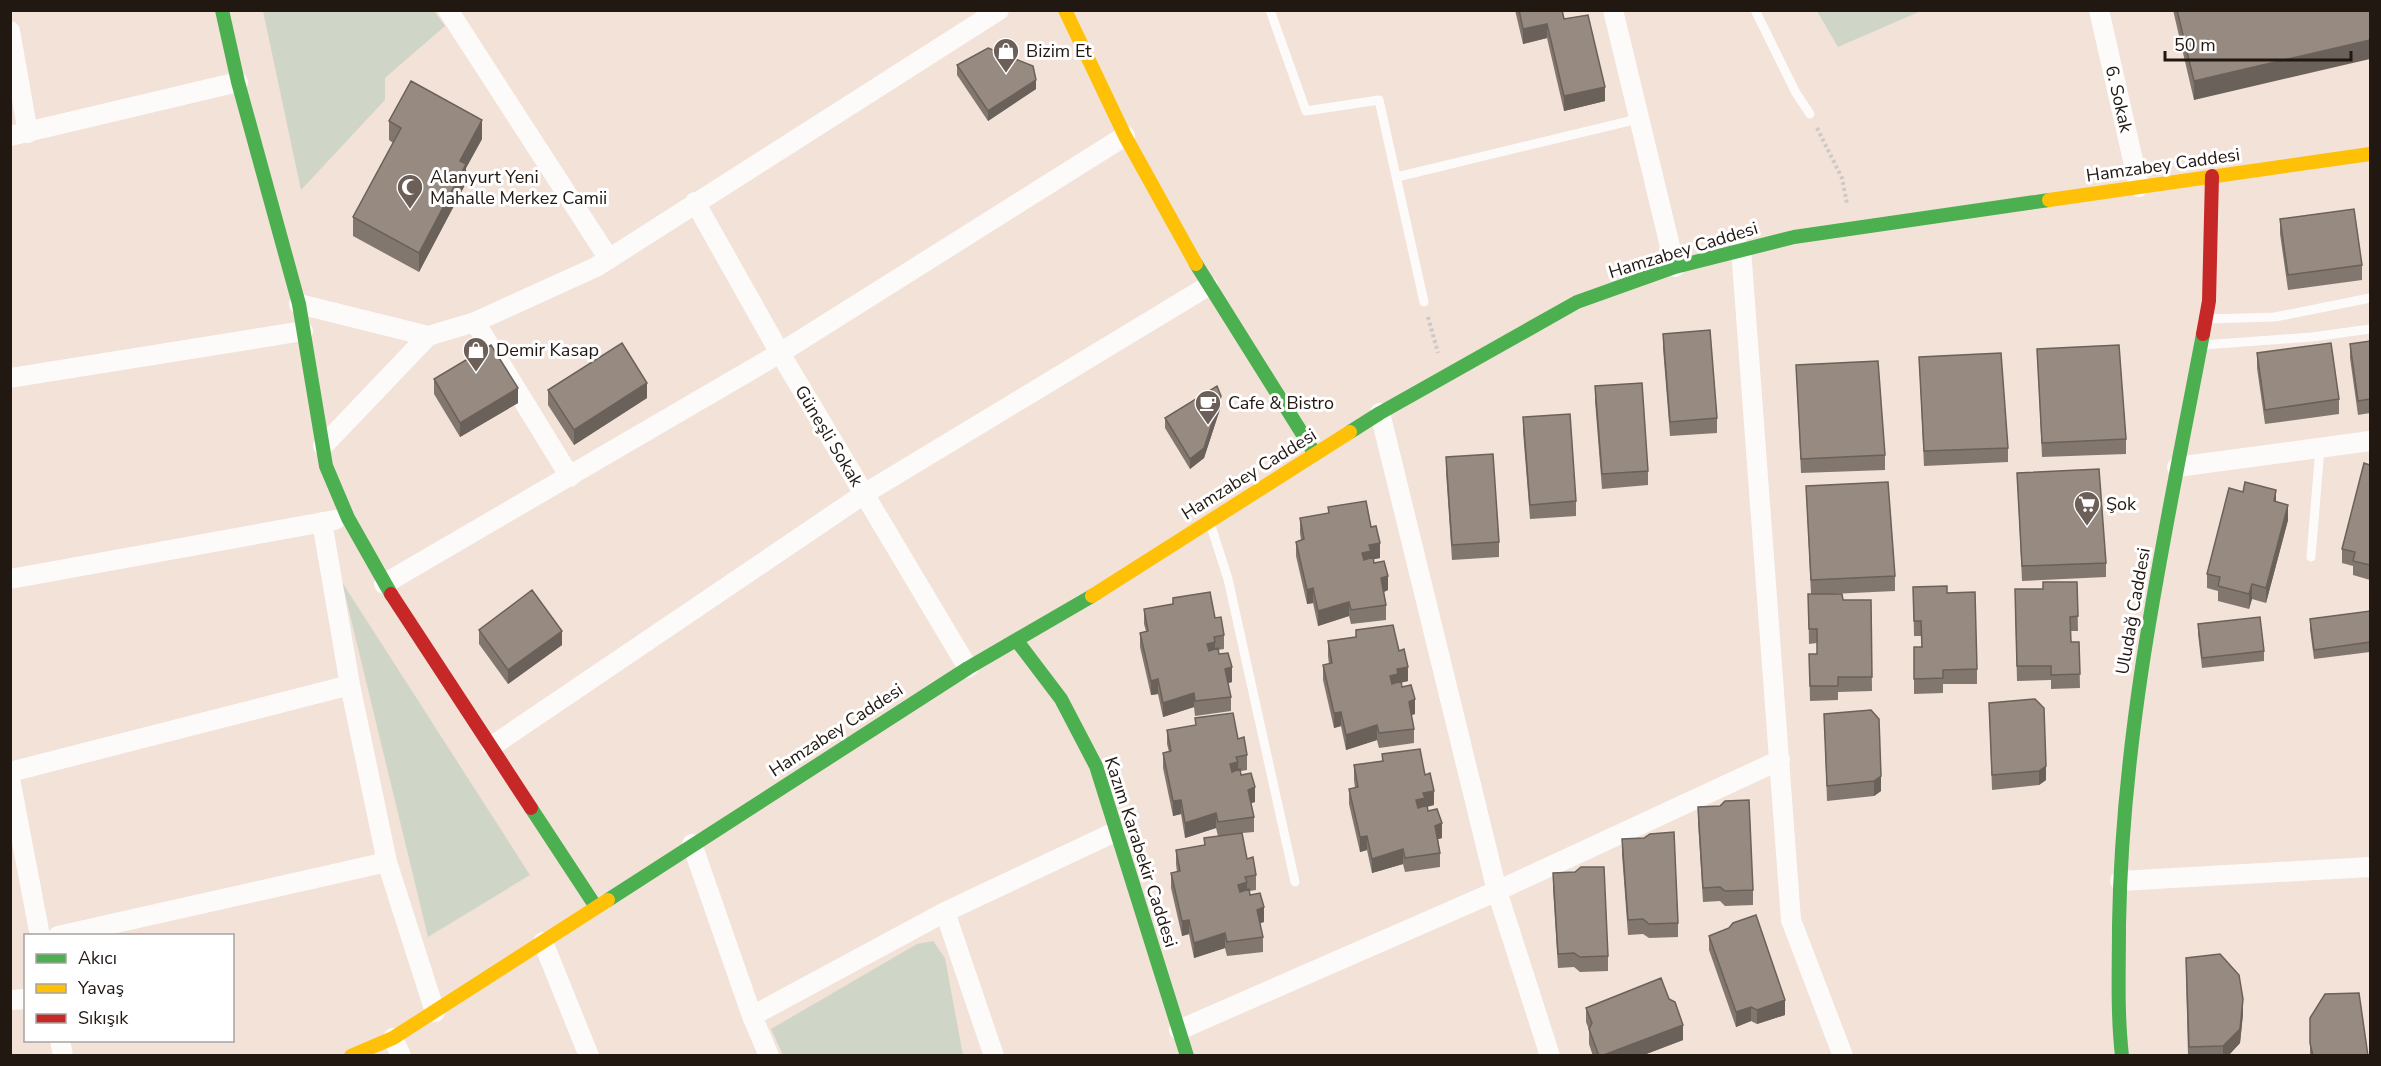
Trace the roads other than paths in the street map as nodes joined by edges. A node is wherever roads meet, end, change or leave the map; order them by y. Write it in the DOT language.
graph roads {
  1 [pos="222,10"];
  2 [pos="448,10"];
  3 [pos="999,10"];
  4 [pos="1065,10"];
  5 [pos="1270,10"];
  6 [pos="1613,10"];
  7 [pos="1755,10"];
  8 [pos="2099,10"];
  9 [pos="11,36"];
  10 [pos="238,82"];
  11 [pos="1810,114"];
  12 [pos="1638,119"];
  13 [pos="19,135"];
  14 [pos="1125,136"];
  15 [pos="2370,154"];
  16 [pos="2212,176"];
  17 [pos="1397,177"];
  18 [pos="2139,187"];
  19 [pos="695,202"];
  20 [pos="1741,249"];
  21 [pos="609,259"];
  22 [pos="1675,267"];
  23 [pos="1208,286"];
  24 [pos="2370,298"];
  25 [pos="1424,302"];
  26 [pos="299,304"];
  27 [pos="2205,319"];
  28 [pos="475,321"];
  29 [pos="2370,329"];
  30 [pos="303,331"];
  31 [pos="428,336"];
  32 [pos="2200,345"];
  33 [pos="780,353"];
  34 [pos="10,378"];
  35 [pos="1380,413"];
  36 [pos="2370,441"];
  37 [pos="323,446"];
  38 [pos="2320,448"];
  39 [pos="1315,454"];
  40 [pos="2177,467"];
  41 [pos="570,477"];
  42 [pos="864,494"];
  43 [pos="348,518"];
  44 [pos="1209,521"];
  45 [pos="322,522"];
  46 [pos="2312,557"];
  47 [pos="10,579"];
  48 [pos="384,584"];
  49 [pos="1017,641"];
  50 [pos="968,668"];
  51 [pos="350,685"];
  52 [pos="492,746"];
  53 [pos="1780,760"];
  54 [pos="10,772"];
  55 [pos="10,779"];
  56 [pos="1117,831"];
  57 [pos="16,841"];
  58 [pos="692,844"];
  59 [pos="387,862"];
  60 [pos="2370,867"];
  61 [pos="2120,881"];
  62 [pos="1295,882"];
  63 [pos="1497,891"];
  64 [pos="596,907"];
  65 [pos="945,912"];
  66 [pos="39,934"];
  67 [pos="67,934"];
  68 [pos="543,942"];
  69 [pos="435,1012"];
  70 [pos="752,1016"];
  71 [pos="1179,1030"];
  72 [pos="397,1047"];
  73 [pos="351,1056"];
  74 [pos="589,1056"];
  75 [pos="769,1056"];
  76 [pos="994,1056"];
  77 [pos="1187,1056"];
  78 [pos="1550,1056"];
  79 [pos="1843,1056"];
  80 [pos="2122,1056"];
  1 -- 10 [label="street"];
  2 -- 21 [label="street"];
  3 -- 19 [label="street"];
  4 -- 14 [label="street"];
  5 -- 17 [label="lane"];
  6 -- 12 [label="street"];
  7 -- 11 [label="lane"];
  8 -- 18 [label="street, 6. Sokak"];
  9 -- 13 [label="street"];
  10 -- 13 [label="street"];
  10 -- 26 [label="street"];
  12 -- 17 [label="lane"];
  12 -- 22 [label="street"];
  14 -- 23 [label="street"];
  14 -- 33 [label="street"];
  15 -- 16 [label="street, Hamzabey Caddesi"];
  16 -- 18 [label="street, Hamzabey Caddesi"];
  16 -- 27 [label="street, Uludağ Caddesi"];
  17 -- 25 [label="lane"];
  18 -- 20 [label="street, Hamzabey Caddesi"];
  19 -- 21 [label="street"];
  19 -- 33 [label="street, Güneşli Sokak"];
  20 -- 22 [label="street, Hamzabey Caddesi"];
  20 -- 53 [label="street"];
  21 -- 28 [label="street"];
  22 -- 35 [label="street, Hamzabey Caddesi"];
  23 -- 39 [label="street"];
  23 -- 42 [label="street"];
  24 -- 27 [label="lane"];
  26 -- 30 [label="street"];
  26 -- 31 [label="street"];
  27 -- 32 [label="street, Uludağ Caddesi"];
  28 -- 31 [label="street"];
  28 -- 41 [label="street"];
  29 -- 32 [label="lane"];
  30 -- 34 [label="street"];
  30 -- 37 [label="street"];
  31 -- 37 [label="street"];
  32 -- 40 [label="street, Uludağ Caddesi"];
  33 -- 41 [label="street"];
  33 -- 42 [label="street, Güneşli Sokak"];
  35 -- 39 [label="street, Hamzabey Caddesi"];
  35 -- 63 [label="street"];
  36 -- 38 [label="street"];
  37 -- 43 [label="street"];
  38 -- 40 [label="street"];
  38 -- 46 [label="lane"];
  39 -- 44 [label="street, Hamzabey Caddesi"];
  40 -- 61 [label="street, Uludağ Caddesi"];
  41 -- 48 [label="street"];
  42 -- 50 [label="street, Güneşli Sokak"];
  42 -- 52 [label="street"];
  43 -- 45 [label="street"];
  43 -- 48 [label="street"];
  44 -- 49 [label="street, Hamzabey Caddesi"];
  44 -- 62 [label="lane"];
  45 -- 47 [label="street"];
  45 -- 51 [label="street"];
  48 -- 52 [label="street"];
  49 -- 50 [label="street, Hamzabey Caddesi"];
  49 -- 56 [label="street, Kazım Karabekir Caddesi"];
  50 -- 58 [label="street, Hamzabey Caddesi"];
  51 -- 54 [label="street"];
  51 -- 59 [label="street"];
  52 -- 64 [label="street"];
  53 -- 63 [label="street"];
  53 -- 79 [label="street"];
  55 -- 57 [label="street"];
  56 -- 65 [label="street"];
  56 -- 71 [label="street, Kazım Karabekir Caddesi"];
  57 -- 66 [label="street"];
  58 -- 64 [label="street, Hamzabey Caddesi"];
  58 -- 70 [label="street"];
  59 -- 67 [label="street"];
  59 -- 69 [label="street"];
  60 -- 61 [label="street"];
  61 -- 80 [label="street, Uludağ Caddesi"];
  63 -- 71 [label="street"];
  63 -- 78 [label="street"];
  64 -- 68 [label="street, Hamzabey Caddesi"];
  65 -- 70 [label="street"];
  65 -- 76 [label="street"];
  68 -- 69 [label="street, Hamzabey Caddesi"];
  68 -- 74 [label="street"];
  69 -- 72 [label="street, Hamzabey Caddesi"];
  70 -- 75 [label="street"];
  71 -- 77 [label="street, Kazım Karabekir Caddesi"];
  72 -- 73 [label="street, Hamzabey Caddesi"];
}
